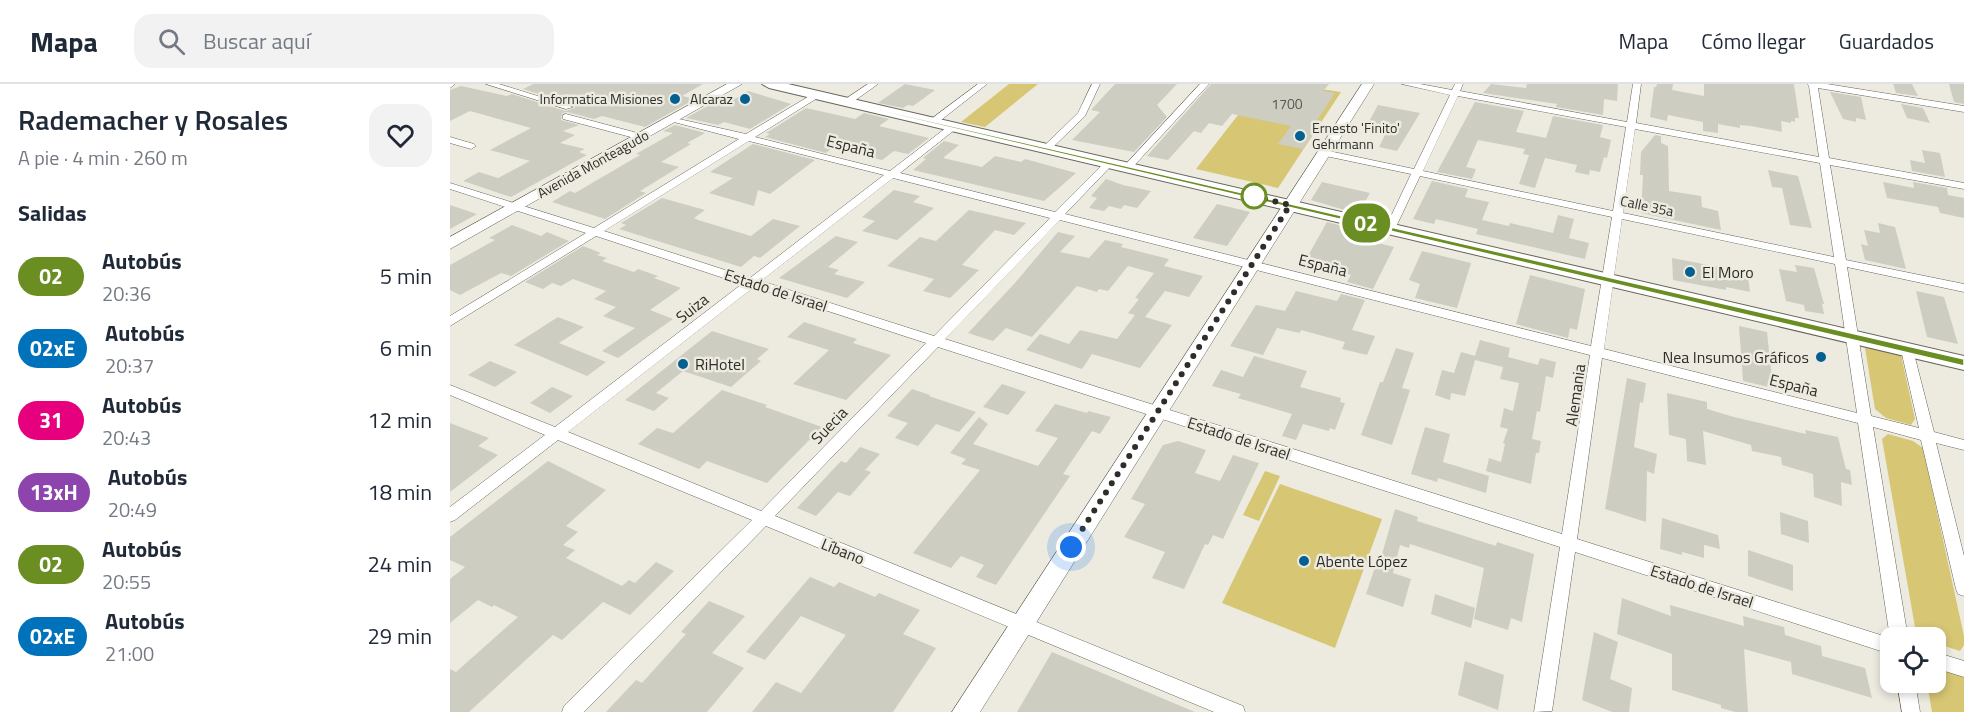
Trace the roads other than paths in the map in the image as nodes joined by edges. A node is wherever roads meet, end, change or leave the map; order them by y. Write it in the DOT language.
graph roads {
  1 [pos="490,84"];
  2 [pos="736,84"];
  3 [pos="769,84"];
  4 [pos="874,84"];
  5 [pos="983,84"];
  6 [pos="1095,84"];
  7 [pos="1205,84"];
  8 [pos="1368,84"];
  9 [pos="1406,84"];
  10 [pos="1638,84"];
  11 [pos="1812,84"];
  12 [pos="1457,89"];
  13 [pos="816,95"];
  14 [pos="847,102"];
  15 [pos="569,106"];
  16 [pos="1964,109"];
  17 [pos="566,117"];
  18 [pos="673,119"];
  19 [pos="933,122"];
  20 [pos="1631,125"];
  21 [pos="954,126"];
  22 [pos="642,137"];
  23 [pos="748,137"];
  24 [pos="450,140"];
  25 [pos="471,146"];
  26 [pos="1047,148"];
  27 [pos="1324,153"];
  28 [pos="1825,160"];
  29 [pos="1110,162"];
  30 [pos="1130,166"];
  31 [pos="1417,173"];
  32 [pos="892,174"];
  33 [pos="450,186"];
  34 [pos="1964,186"];
  35 [pos="1290,205"];
  36 [pos="516,207"];
  37 [pos="1058,215"];
  38 [pos="1618,215"];
  39 [pos="1390,229"];
  40 [pos="594,232"];
  41 [pos="450,244"];
  42 [pos="1841,262"];
  43 [pos="1252,264"];
  44 [pos="1608,279"];
  45 [pos="752,282"];
  46 [pos="1964,288"];
  47 [pos="450,322"];
  48 [pos="1850,337"];
  49 [pos="935,341"];
  50 [pos="1907,350"];
  51 [pos="1598,353"];
  52 [pos="1964,363"];
  53 [pos="450,390"];
  54 [pos="1157,412"];
  55 [pos="1864,420"];
  56 [pos="556,434"];
  57 [pos="1928,436"];
  58 [pos="1964,445"];
  59 [pos="450,516"];
  60 [pos="763,519"];
  61 [pos="1569,543"];
  62 [pos="1964,589"];
  63 [pos="1021,624"];
  64 [pos="1897,627"];
  65 [pos="1880,643"];
  66 [pos="1946,663"];
  67 [pos="1964,669"];
  68 [pos="1908,693"];
  69 [pos="1543,711"];
  70 [pos="571,712"];
  71 [pos="965,712"];
  72 [pos="1236,712"];
  73 [pos="1911,712"];
  1 -- 15 [label="street"];
  2 -- 18 [label="main road, Avenida Monteagudo"];
  3 -- 13 [label="main road"];
  4 -- 14 [label="street"];
  5 -- 19 [label="street"];
  6 -- 26 [label="street"];
  7 -- 30 [label="street"];
  8 -- 27 [label="main road"];
  9 -- 12 [label="street"];
  10 -- 20 [label="street, Alemania"];
  11 -- 16 [label="street"];
  11 -- 28 [label="street"];
  12 -- 20 [label="street"];
  12 -- 31 [label="street"];
  13 -- 14 [label="main road"];
  13 -- 23 [label="street"];
  14 -- 19 [label="main road"];
  17 -- 22 [label="street"];
  18 -- 22 [label="main road, Avenida Monteagudo"];
  18 -- 23 [label="street, España"];
  19 -- 21 [label="main road"];
  20 -- 28 [label="street"];
  20 -- 38 [label="street, Alemania"];
  21 -- 26 [label="main road"];
  21 -- 32 [label="street, Suiza"];
  22 -- 36 [label="main road, Avenida Monteagudo"];
  23 -- 32 [label="street, España"];
  23 -- 40 [label="street"];
  24 -- 25 [label="street"];
  26 -- 29 [label="main road"];
  27 -- 31 [label="street, Calle 35a"];
  27 -- 35 [label="main road"];
  28 -- 34 [label="street"];
  28 -- 42 [label="street"];
  29 -- 30 [label="main road"];
  29 -- 37 [label="street, Suecia"];
  30 -- 35 [label="main road"];
  31 -- 38 [label="street, Calle 35a"];
  31 -- 39 [label="street"];
  32 -- 37 [label="street, España"];
  32 -- 45 [label="street, Suiza"];
  33 -- 36 [label="street, Estado de Israel"];
  35 -- 39 [label="main road"];
  35 -- 43 [label="main road"];
  36 -- 40 [label="street, Estado de Israel"];
  36 -- 41 [label="main road, Avenida Monteagudo"];
  37 -- 43 [label="street, España"];
  37 -- 49 [label="street, Suecia"];
  38 -- 42 [label="street, Calle 35a"];
  38 -- 44 [label="street, Alemania"];
  39 -- 44 [label="main road"];
  40 -- 45 [label="street, Estado de Israel"];
  40 -- 47 [label="street"];
  42 -- 46 [label="street, Calle 35a"];
  42 -- 48 [label="street"];
  43 -- 51 [label="street, España"];
  43 -- 54 [label="main road"];
  44 -- 48 [label="main road"];
  44 -- 51 [label="street, Alemania"];
  45 -- 49 [label="street, Estado de Israel"];
  45 -- 56 [label="street, Suiza"];
  48 -- 50 [label="main road"];
  48 -- 55 [label="street"];
  49 -- 54 [label="street, Estado de Israel"];
  49 -- 60 [label="street, Suecia"];
  50 -- 52 [label="main road"];
  50 -- 57 [label="street"];
  51 -- 55 [label="street, España"];
  51 -- 61 [label="street, Alemania"];
  53 -- 56 [label="street, Líbano"];
  54 -- 61 [label="street, Estado de Israel"];
  54 -- 63 [label="main road"];
  55 -- 57 [label="street, España"];
  55 -- 64 [label="street"];
  56 -- 59 [label="street, Suiza"];
  56 -- 60 [label="street, Líbano"];
  57 -- 58 [label="street, España"];
  57 -- 62 [label="street"];
  60 -- 63 [label="street, Líbano"];
  60 -- 70 [label="street, Suecia"];
  61 -- 65 [label="street, Estado de Israel"];
  61 -- 69 [label="street, Alemania"];
  63 -- 71 [label="main road"];
  63 -- 72 [label="street, Líbano"];
  66 -- 67 [label="street"];
  68 -- 73 [label="street"];
}
